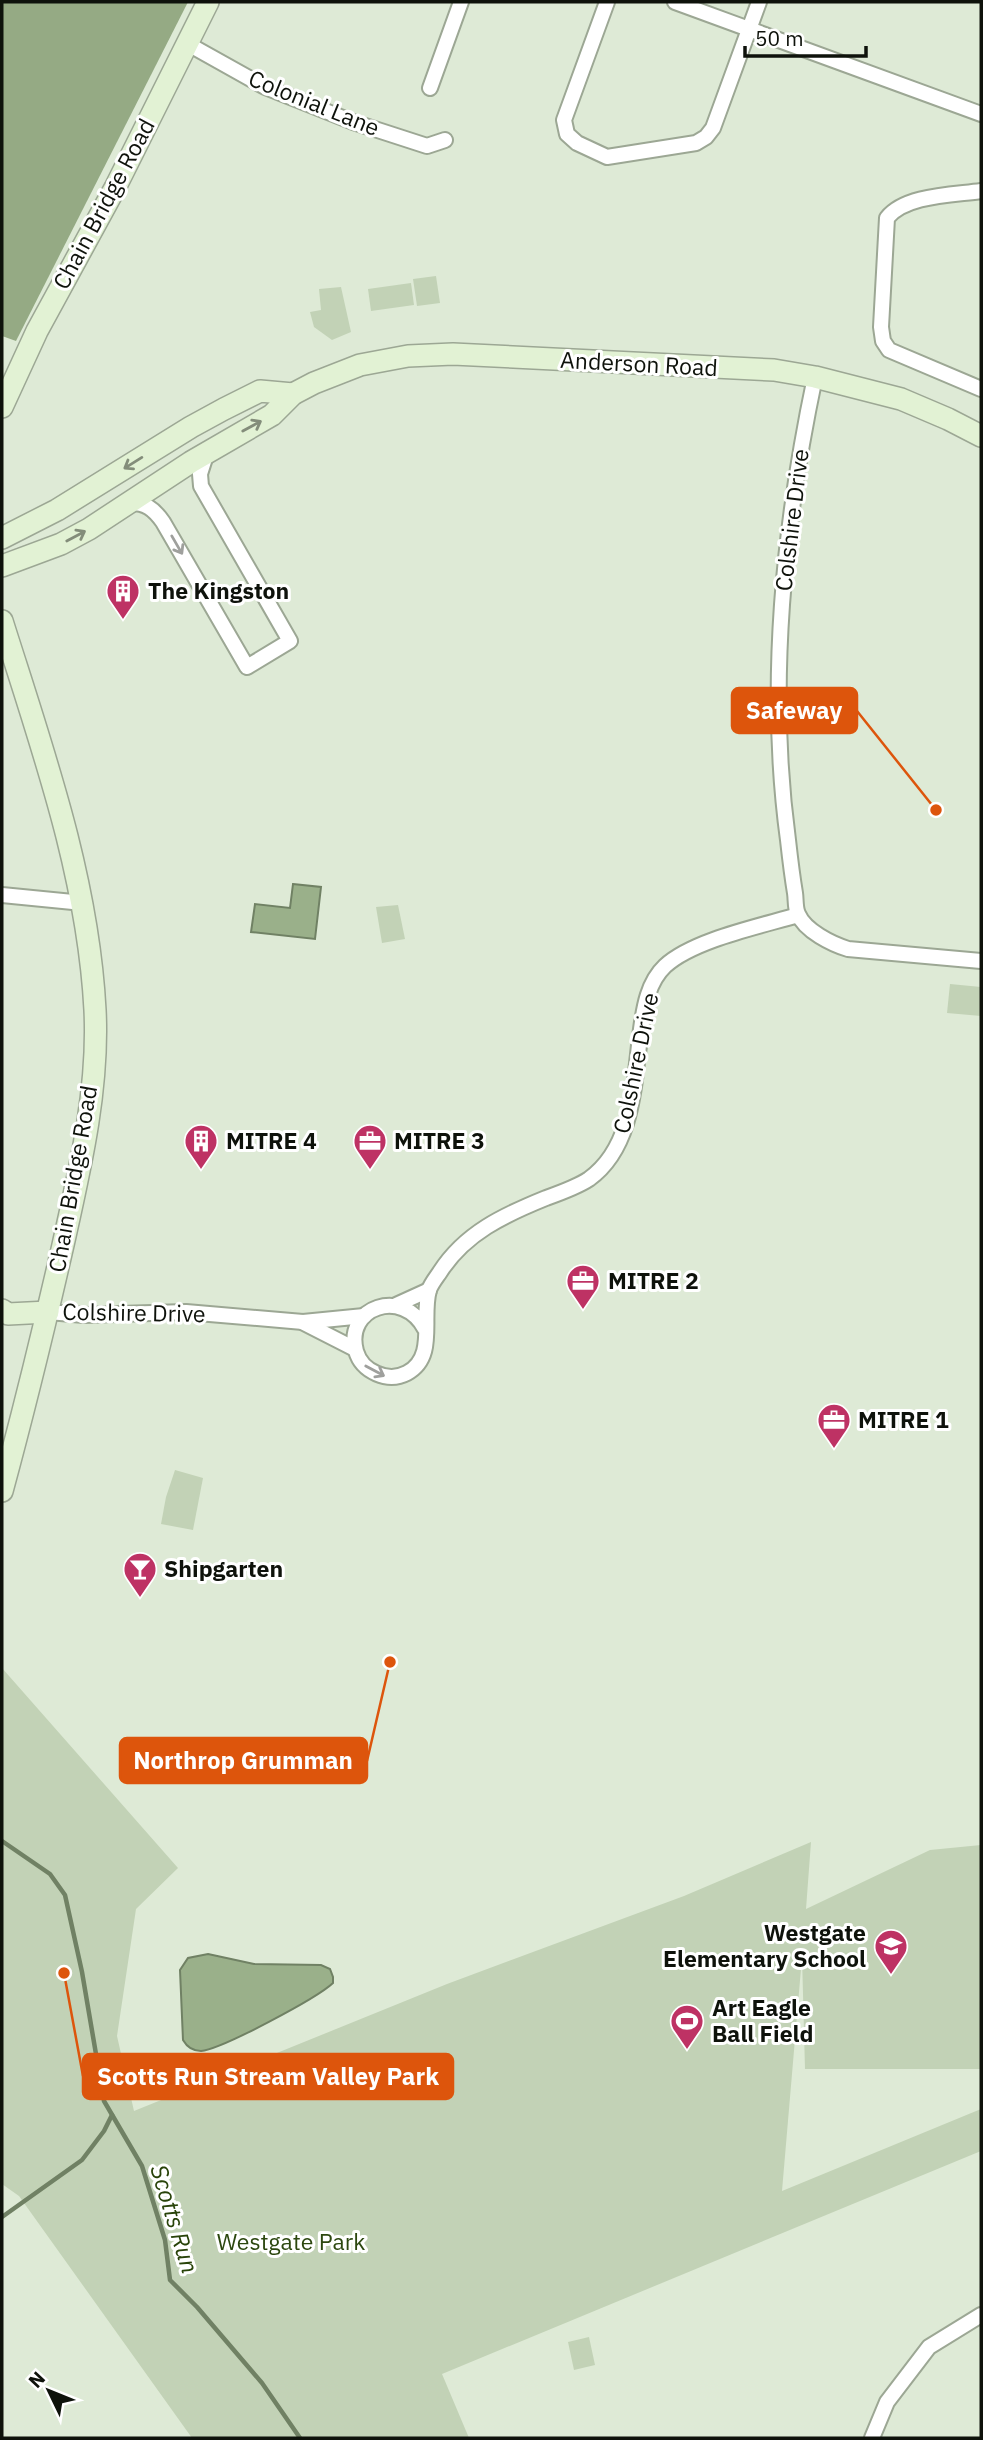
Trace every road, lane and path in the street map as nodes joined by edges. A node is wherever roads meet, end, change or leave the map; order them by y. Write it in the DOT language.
graph roads {
  1 [pos="208,2"];
  2 [pos="461,2"];
  3 [pos="607,2"];
  4 [pos="675,2"];
  5 [pos="759,2"];
  6 [pos="749,29"];
  7 [pos="188,44"];
  8 [pos="430,88"];
  9 [pos="981,114"];
  10 [pos="445,140"];
  11 [pos="981,191"];
  12 [pos="815,377"];
  13 [pos="981,389"];
  14 [pos="293,394"];
  15 [pos="2,408"];
  16 [pos="979,429"];
  17 [pos="207,452"];
  18 [pos="129,503"];
  19 [pos="2,538"];
  20 [pos="2,566"];
  21 [pos="2,621"];
  22 [pos="2,895"];
  23 [pos="83,903"];
  24 [pos="798,915"];
  25 [pos="981,961"];
  26 [pos="429,1290"];
  27 [pos="396,1305"];
  28 [pos="48,1312"];
  29 [pos="4,1314"];
  30 [pos="364,1316"];
  31 [pos="303,1322"];
  32 [pos="425,1329"];
  33 [pos="355,1349"];
  34 [pos="2,1491"];
  35 [pos="981,2315"];
  36 [pos="872,2438"];
  1 -- 7 [label="street, Chain Bridge Road"];
  2 -- 8 [label="street"];
  3 -- 6 [label="street"];
  4 -- 6 [label="street"];
  5 -- 6 [label="street"];
  6 -- 9 [label="street"];
  7 -- 10 [label="street, Colonial Lane"];
  7 -- 15 [label="street, Chain Bridge Road"];
  11 -- 13 [label="street"];
  12 -- 14 [label="street, Anderson Road"];
  12 -- 16 [label="street, Anderson Road"];
  12 -- 24 [label="street, Colshire Drive"];
  17 -- 14 [label="street, Anderson Road, one-way"];
  14 -- 19 [label="street, Anderson Road, one-way"];
  17 -- 18 [label="street, Anderson Road"];
  18 -- 17 [label="street, one-way"];
  20 -- 18 [label="street, Anderson Road, one-way"];
  21 -- 23 [label="street, Chain Bridge Road"];
  22 -- 23 [label="street"];
  23 -- 28 [label="street, Chain Bridge Road"];
  24 -- 25 [label="street"];
  24 -- 26 [label="street, Colshire Drive"];
  26 -- 27 [label="street, Colshire Drive"];
  26 -- 32 [label="street, Colshire Drive"];
  27 -- 30 [label="street, Colshire Drive"];
  27 -- 32 [label="street"];
  28 -- 29 [label="street, Colshire Drive"];
  28 -- 31 [label="street, Colshire Drive"];
  28 -- 34 [label="street, Chain Bridge Road"];
  30 -- 31 [label="street, Colshire Drive"];
  30 -- 33 [label="street"];
  31 -- 33 [label="street, Colshire Drive"];
  33 -- 32 [label="street, Colshire Drive, one-way"];
  35 -- 36 [label="street"];
}
